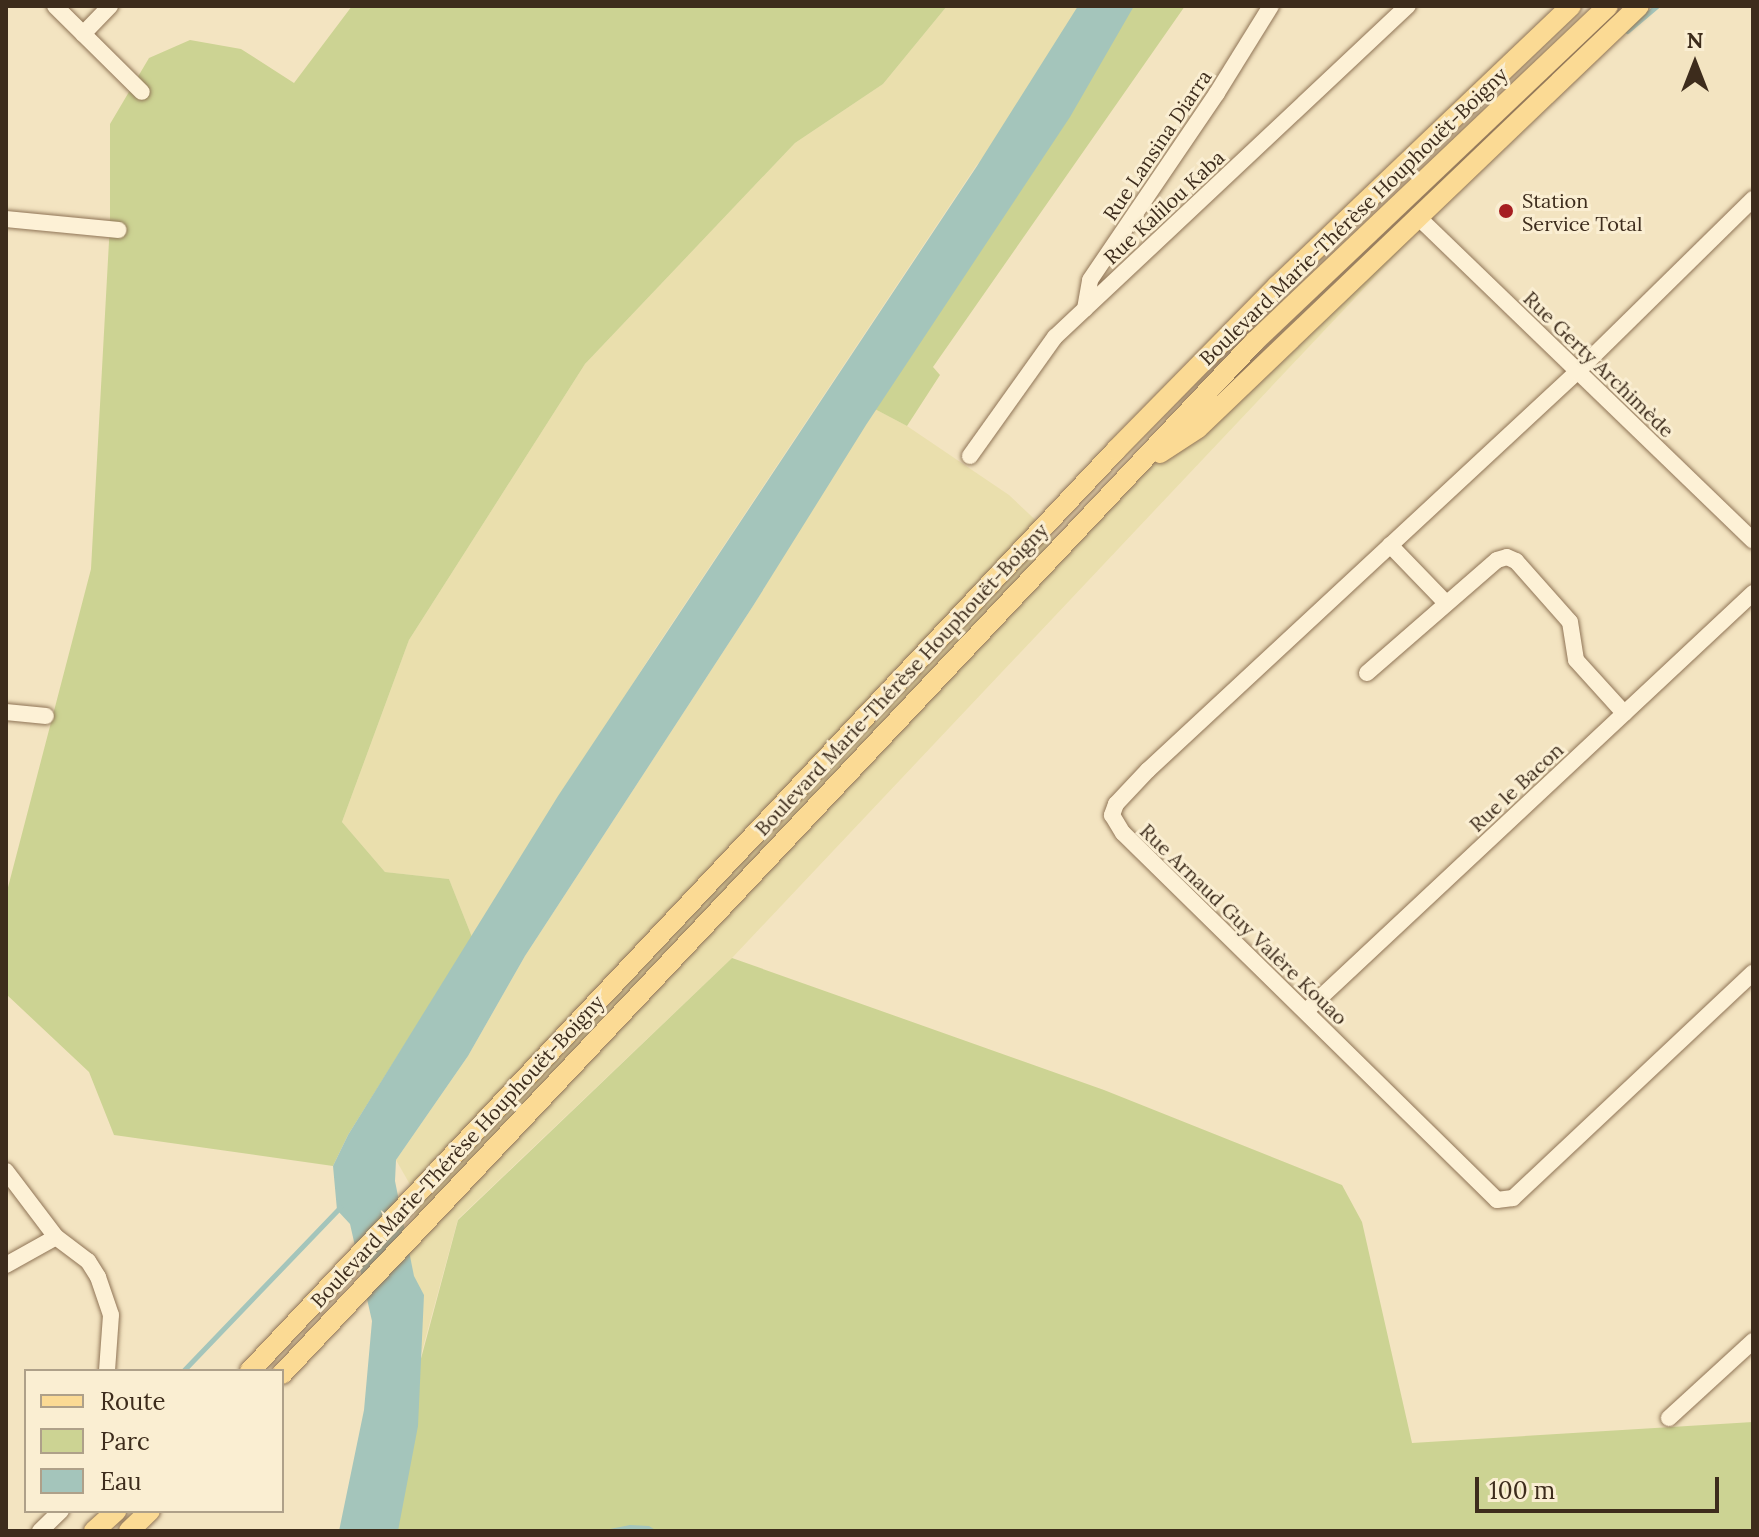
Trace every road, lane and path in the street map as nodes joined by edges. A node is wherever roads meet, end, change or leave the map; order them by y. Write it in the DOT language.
graph roads {
  1 [pos="55,6"];
  2 [pos="110,6"];
  3 [pos="1271,6"];
  4 [pos="1408,6"];
  5 [pos="1571,6"];
  6 [pos="1608,6"];
  7 [pos="1639,6"];
  8 [pos="83,34"];
  9 [pos="142,92"];
  10 [pos="1753,199"];
  11 [pos="1417,216"];
  12 [pos="6,219"];
  13 [pos="118,230"];
  14 [pos="1085,309"];
  15 [pos="1578,371"];
  16 [pos="970,456"];
  17 [pos="1133,470"];
  18 [pos="1753,540"];
  19 [pos="1390,545"];
  20 [pos="1753,593"];
  21 [pos="1446,603"];
  22 [pos="1367,673"];
  23 [pos="6,712"];
  24 [pos="1624,713"];
  25 [pos="46,716"];
  26 [pos="1753,973"];
  27 [pos="1306,1011"];
  28 [pos="6,1171"];
  29 [pos="56,1237"];
  30 [pos="6,1265"];
  31 [pos="1753,1341"];
  32 [pos="107,1369"];
  33 [pos="252,1369"];
  34 [pos="284,1372"];
  35 [pos="1669,1418"];
  36 [pos="59,1513"];
  37 [pos="148,1513"];
  38 [pos="40,1531"];
  39 [pos="129,1531"];
  1 -- 8 [label="street"];
  2 -- 8 [label="street"];
  3 -- 14 [label="street, Rue Lansina Diarra"];
  4 -- 14 [label="street, Rue Kalilou Kaba"];
  5 -- 33 [label="main road, Boulevard Marie-Thérèse Houphouët-Boigny"];
  6 -- 17 [label="main road, Boulevard Marie-Thérèse Houphouët-Boigny"];
  7 -- 11 [label="main road"];
  8 -- 9 [label="street"];
  10 -- 15 [label="street, Rue Arnaud Guy Valère Kouao"];
  11 -- 15 [label="street, Rue Gerty Archimède"];
  11 -- 17 [label="main road"];
  12 -- 13 [label="street"];
  14 -- 16 [label="street, Rue Kalilou Kaba"];
  15 -- 18 [label="street, Rue Gerty Archimède"];
  15 -- 19 [label="street, Rue Arnaud Guy Valère Kouao"];
  17 -- 34 [label="main road, Boulevard Marie-Thérèse Houphouët-Boigny"];
  19 -- 21 [label="street"];
  19 -- 27 [label="street, Rue Arnaud Guy Valère Kouao"];
  20 -- 24 [label="street, Rue le Bacon"];
  21 -- 22 [label="street"];
  21 -- 24 [label="street"];
  23 -- 25 [label="street"];
  24 -- 27 [label="street, Rue le Bacon"];
  26 -- 27 [label="street, Rue Arnaud Guy Valère Kouao"];
  28 -- 29 [label="street"];
  29 -- 30 [label="street"];
  29 -- 32 [label="street"];
  31 -- 35 [label="street"];
  36 -- 38 [label="street"];
  37 -- 39 [label="main road"];
}
